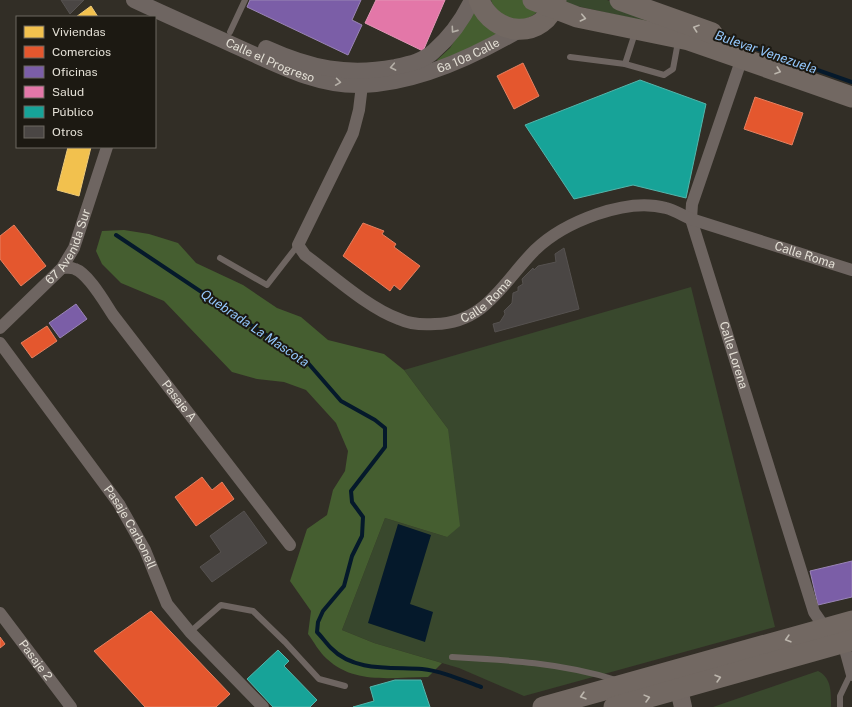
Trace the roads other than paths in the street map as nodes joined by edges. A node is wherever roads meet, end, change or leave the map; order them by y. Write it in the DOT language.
graph roads {
  1 [pos="134,0"];
  2 [pos="245,0"];
  3 [pos="472,0"];
  4 [pos="479,0"];
  5 [pos="533,0"];
  6 [pos="620,0"];
  7 [pos="555,4"];
  8 [pos="157,7"];
  9 [pos="637,29"];
  10 [pos="519,30"];
  11 [pos="230,32"];
  12 [pos="678,37"];
  13 [pos="430,55"];
  14 [pos="570,57"];
  15 [pos="742,58"];
  16 [pos="625,64"];
  17 [pos="414,76"];
  18 [pos="363,78"];
  19 [pos="852,83"];
  20 [pos="852,97"];
  21 [pos="107,148"];
  22 [pos="690,219"];
  23 [pos="298,245"];
  24 [pos="220,258"];
  25 [pos="62,268"];
  26 [pos="852,270"];
  27 [pos="0,328"];
  28 [pos="0,343"];
  29 [pos="290,545"];
  30 [pos="0,613"];
  31 [pos="852,620"];
  32 [pos="825,628"];
  33 [pos="190,632"];
  34 [pos="847,641"];
  35 [pos="452,658"];
  36 [pos="852,674"];
  37 [pos="627,684"];
  38 [pos="345,686"];
  39 [pos="680,689"];
  40 [pos="67,706"];
  41 [pos="263,707"];
  42 [pos="543,707"];
  43 [pos="614,707"];
  44 [pos="840,707"];
  1 -- 8 [label="street, Calle el Progreso"];
  2 -- 11 [label="lane"];
  3 -- 13 [label="street, 6a 10a Calle, one-way"];
  4 -- 10 [label="highway"];
  5 -- 7 [label="highway"];
  19 -- 6 [label="highway, one-way"];
  7 -- 9 [label="highway, one-way"];
  7 -- 10 [label="highway"];
  8 -- 11 [label="street, Calle el Progreso"];
  8 -- 18 [label="street, Calle el Progreso, one-way"];
  9 -- 12 [label="highway"];
  9 -- 16 [label="lane"];
  10 -- 17 [label="street, 6a 10a Calle"];
  11 -- 18 [label="street, Calle el Progreso"];
  12 -- 15 [label="highway"];
  12 -- 16 [label="lane"];
  13 -- 18 [label="street, Calle el Progreso, one-way"];
  14 -- 16 [label="lane"];
  15 -- 20 [label="highway, one-way"];
  15 -- 22 [label="street, Calle Lorena"];
  17 -- 18 [label="street, Calle el Progreso"];
  18 -- 23 [label="street"];
  21 -- 25 [label="street, 67 Avenida Sur"];
  22 -- 23 [label="street, Calle Roma"];
  22 -- 26 [label="street, Calle Roma"];
  22 -- 32 [label="street, Calle Lorena"];
  23 -- 24 [label="lane"];
  25 -- 27 [label="street, 67 Avenida Sur"];
  25 -- 29 [label="street, Pasaje A"];
  28 -- 33 [label="street, Pasaje Carbonell"];
  30 -- 40 [label="street, Pasaje 2"];
  31 -- 32 [label="highway"];
  32 -- 34 [label="street, Calle Lorena"];
  32 -- 39 [label="highway, one-way"];
  33 -- 38 [label="lane"];
  33 -- 41 [label="street, Pasaje Carbonell"];
  34 -- 36 [label="street"];
  39 -- 34 [label="highway, one-way"];
  35 -- 37 [label="lane"];
  36 -- 44 [label="lane"];
  37 -- 39 [label="highway"];
  37 -- 42 [label="highway, one-way"];
  43 -- 39 [label="highway, one-way"];
}
